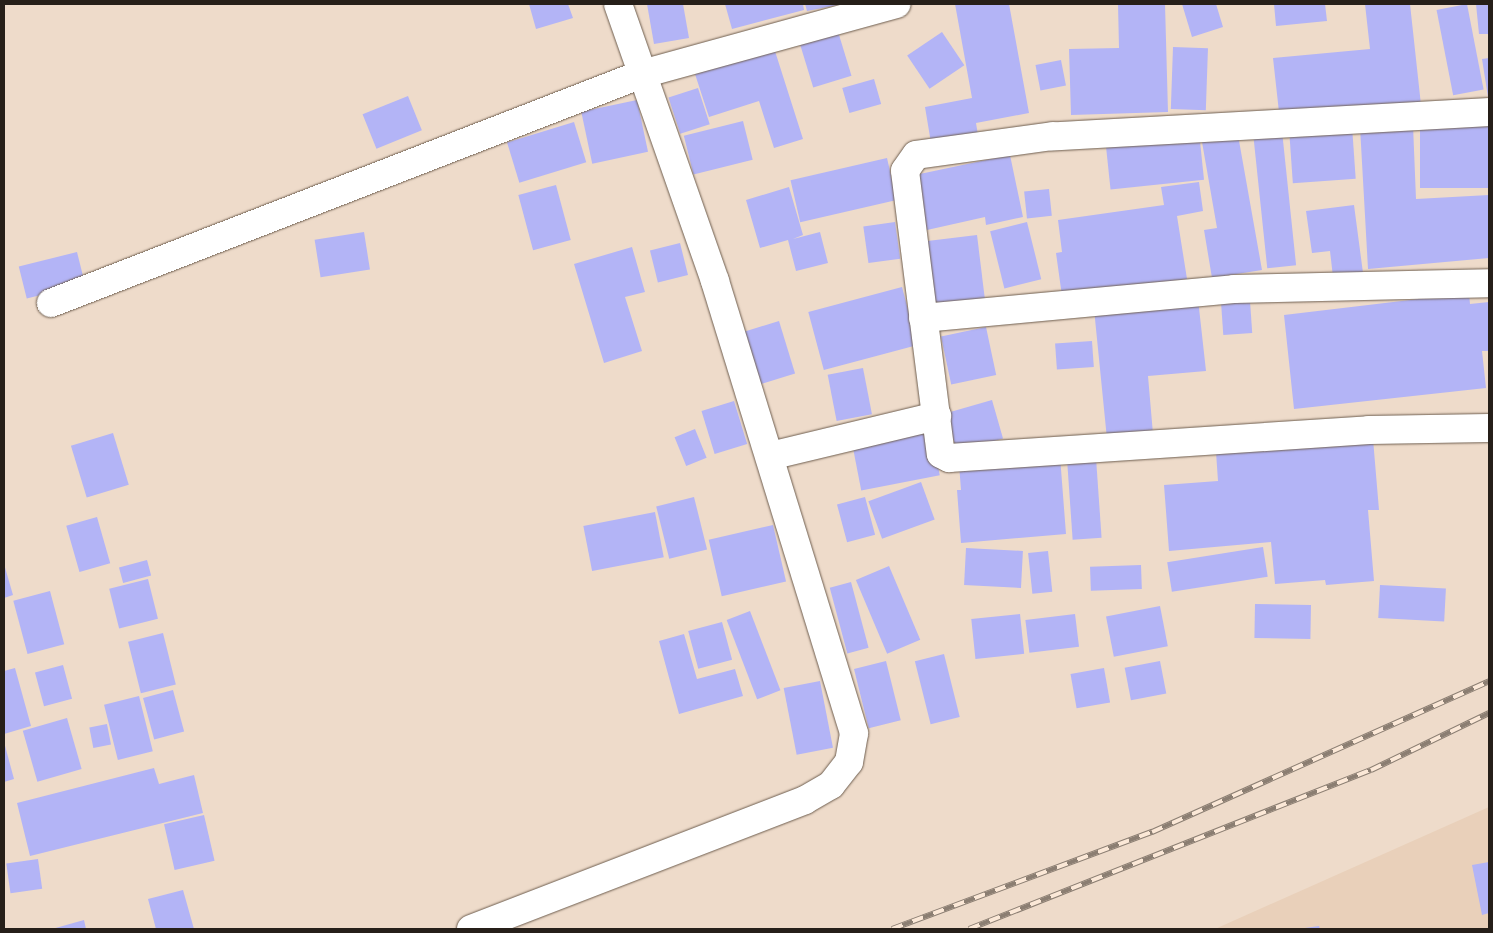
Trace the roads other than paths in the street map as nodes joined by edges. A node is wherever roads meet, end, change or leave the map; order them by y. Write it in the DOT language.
graph roads {
  1 [pos="618,4"];
  2 [pos="897,4"];
  3 [pos="642,74"];
  4 [pos="1489,112"];
  5 [pos="1489,283"];
  6 [pos="52,302"];
  7 [pos="923,318"];
  8 [pos="937,416"];
  9 [pos="1489,428"];
  10 [pos="770,456"];
  11 [pos="471,929"];
  1 -- 3 [label="street"];
  2 -- 3 [label="street"];
  3 -- 6 [label="street"];
  3 -- 10 [label="street"];
  4 -- 7 [label="street"];
  5 -- 7 [label="street"];
  7 -- 8 [label="street"];
  8 -- 9 [label="street"];
  8 -- 10 [label="street"];
  10 -- 11 [label="street"];
}
